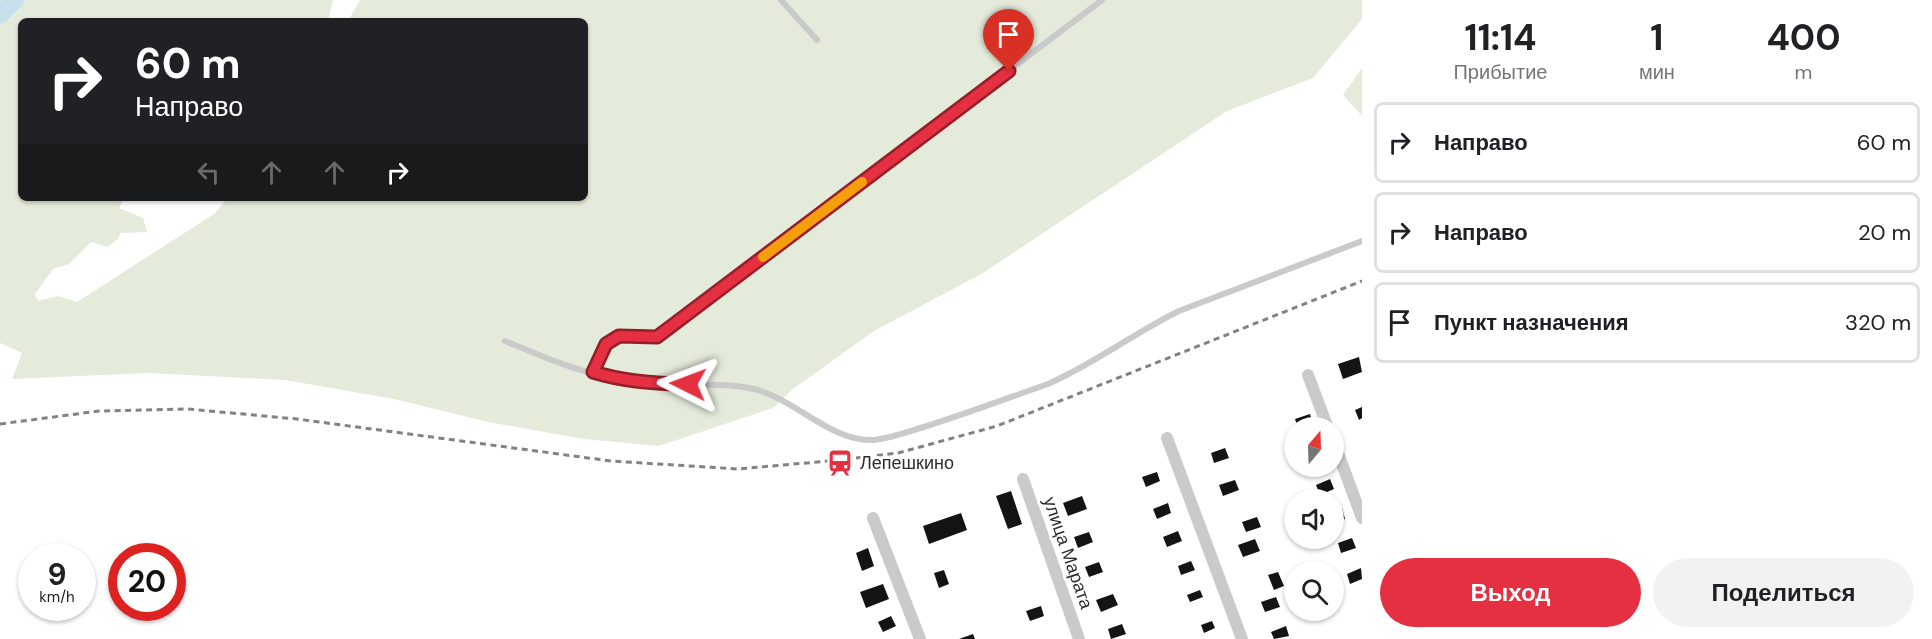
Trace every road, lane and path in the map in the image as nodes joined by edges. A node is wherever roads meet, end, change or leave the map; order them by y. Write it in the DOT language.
graph roads {
  1 [pos="781,0"];
  2 [pos="1102,0"];
  3 [pos="817,40"];
  4 [pos="1362,241"];
  5 [pos="505,341"];
  6 [pos="593,372"];
  7 [pos="1308,375"];
  8 [pos="1324,417"];
  9 [pos="1167,438"];
  10 [pos="1344,469"];
  11 [pos="1023,479"];
  12 [pos="873,518"];
  13 [pos="1362,518"];
  14 [pos="920,639"];
  15 [pos="1079,639"];
  16 [pos="1242,639"];
  1 -- 3 [label="lane"];
  2 -- 6 [label="lane"];
  4 -- 6 [label="lane"];
  5 -- 6 [label="lane"];
  7 -- 8 [label="street"];
  9 -- 16 [label="street"];
  10 -- 13 [label="street"];
  11 -- 15 [label="street, улица Марата"];
  12 -- 14 [label="street"];
}
